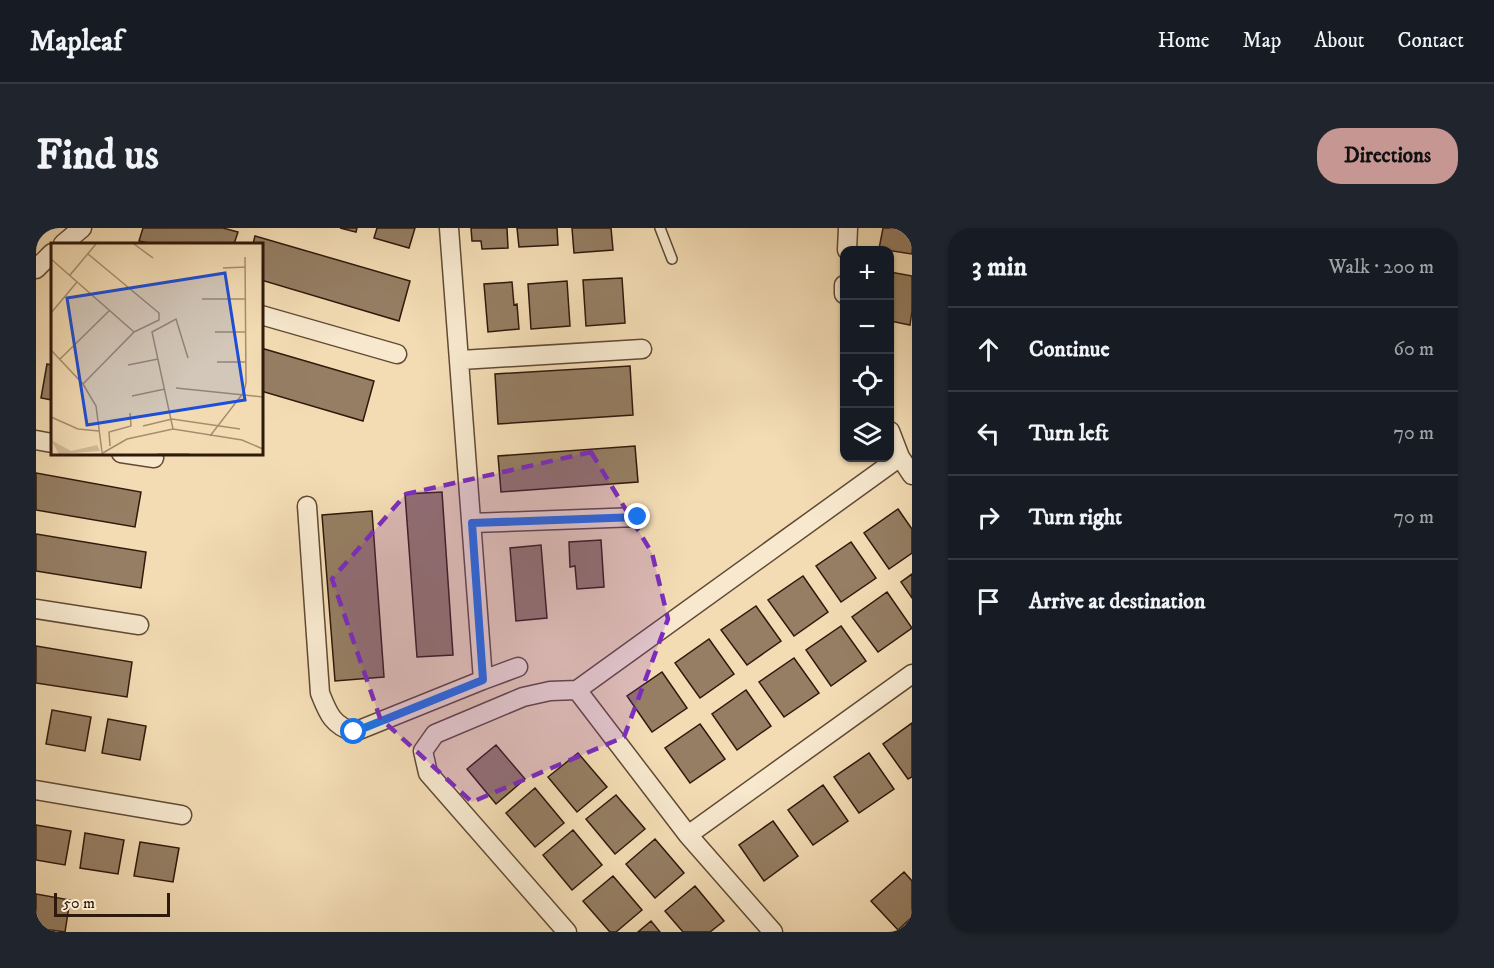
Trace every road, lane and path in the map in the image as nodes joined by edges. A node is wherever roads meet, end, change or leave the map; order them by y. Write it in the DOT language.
graph roads {
  1 [pos="82,228"];
  2 [pos="450,228"];
  3 [pos="660,228"];
  4 [pos="848,228"];
  5 [pos="63,243"];
  6 [pos="847,246"];
  7 [pos="51,252"];
  8 [pos="672,260"];
  9 [pos="36,268"];
  10 [pos="262,315"];
  11 [pos="642,349"];
  12 [pos="397,354"];
  13 [pos="461,360"];
  14 [pos="36,440"];
  15 [pos="894,441"];
  16 [pos="51,442"];
  17 [pos="128,454"];
  18 [pos="900,457"];
  19 [pos="154,458"];
  20 [pos="912,475"];
  21 [pos="307,506"];
  22 [pos="638,517"];
  23 [pos="472,523"];
  24 [pos="36,609"];
  25 [pos="139,626"];
  26 [pos="518,667"];
  27 [pos="912,674"];
  28 [pos="483,680"];
  29 [pos="577,690"];
  30 [pos="36,790"];
  31 [pos="182,815"];
  32 [pos="688,834"];
  33 [pos="567,932"];
  34 [pos="773,932"];
  1 -- 5 [label="street"];
  2 -- 13 [label="street"];
  3 -- 8 [label="lane"];
  4 -- 6 [label="street"];
  7 -- 9 [label="street"];
  10 -- 12 [label="street"];
  11 -- 13 [label="street"];
  13 -- 23 [label="street"];
  14 -- 16 [label="street"];
  15 -- 18 [label="street"];
  17 -- 19 [label="street"];
  18 -- 20 [label="street"];
  18 -- 29 [label="street"];
  21 -- 28 [label="street"];
  22 -- 23 [label="street"];
  23 -- 28 [label="street"];
  24 -- 25 [label="street"];
  26 -- 28 [label="street"];
  27 -- 32 [label="street"];
  29 -- 32 [label="street"];
  29 -- 33 [label="street"];
  30 -- 31 [label="street"];
  32 -- 34 [label="street"];
}
